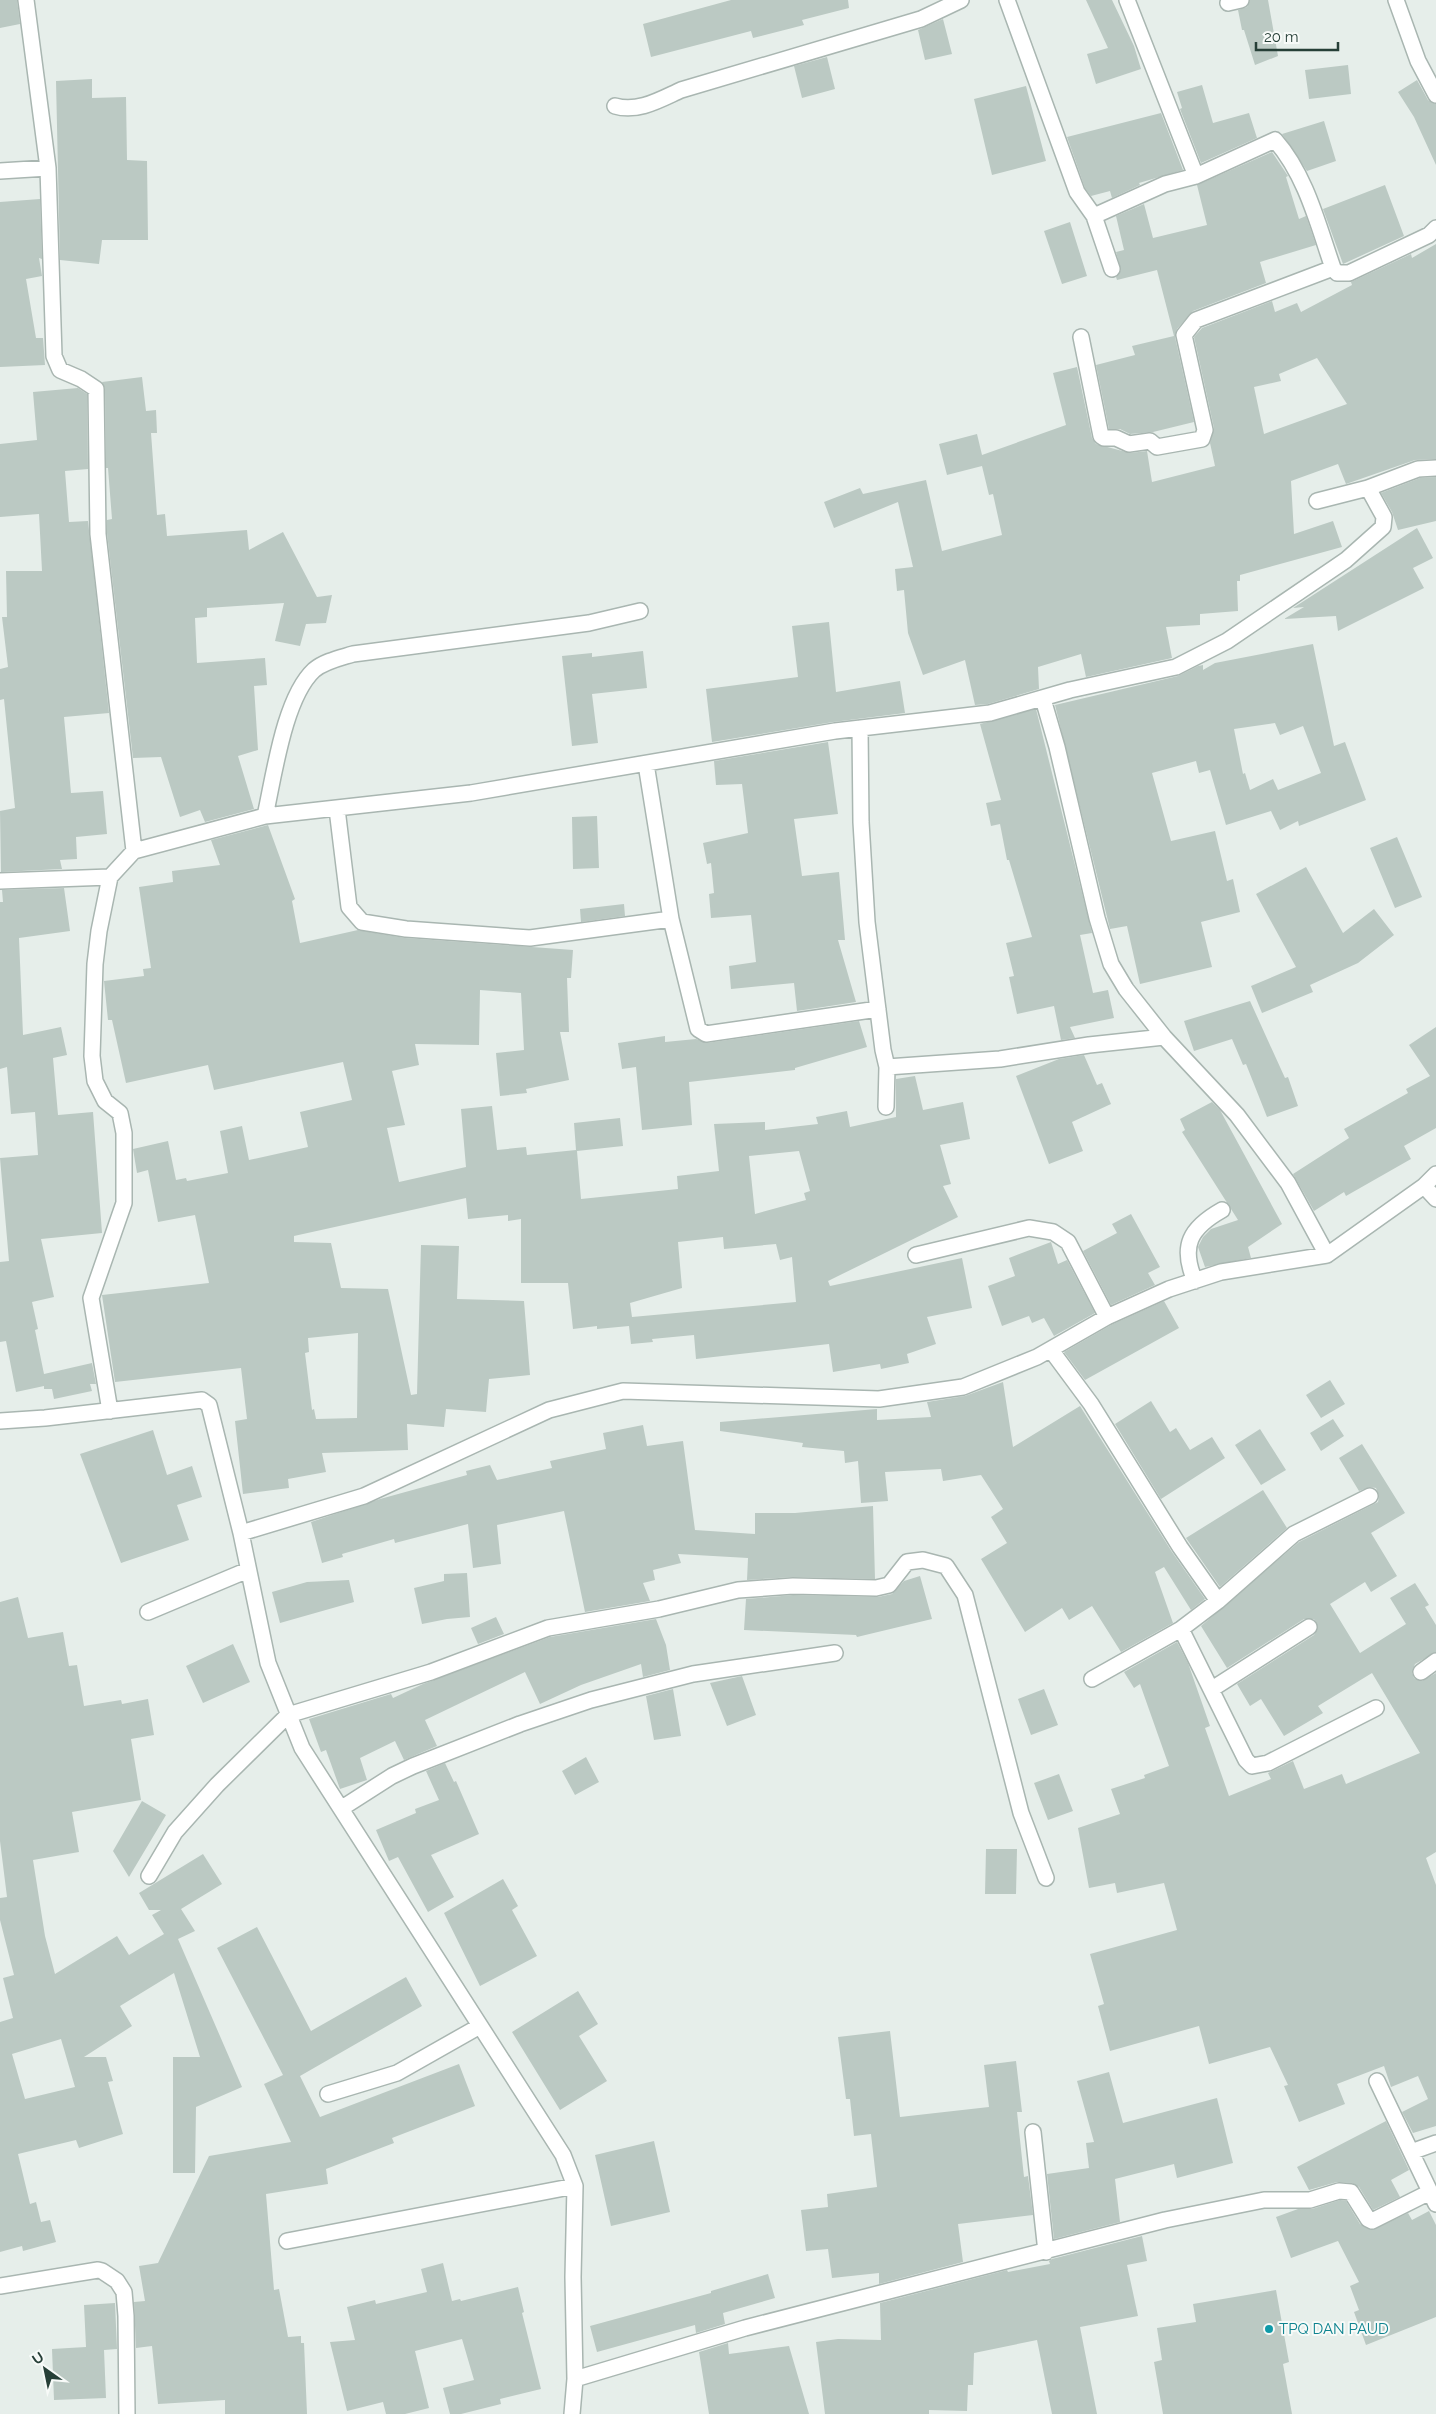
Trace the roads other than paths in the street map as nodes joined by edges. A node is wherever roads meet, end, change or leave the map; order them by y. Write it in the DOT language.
graph roads {
  1 [pos="26,0"];
  2 [pos="961,0"];
  3 [pos="1007,0"];
  4 [pos="1127,0"];
  5 [pos="1396,0"];
  6 [pos="1436,95"];
  7 [pos="615,106"];
  8 [pos="48,168"];
  9 [pos="0,171"];
  10 [pos="1196,176"];
  11 [pos="1094,216"];
  12 [pos="1436,228"];
  13 [pos="1333,268"];
  14 [pos="1112,269"];
  15 [pos="1081,337"];
  16 [pos="1436,468"];
  17 [pos="1368,488"];
  18 [pos="1317,501"];
  19 [pos="640,611"];
  20 [pos="1043,698"];
  21 [pos="860,728"];
  22 [pos="646,764"];
  23 [pos="337,809"];
  24 [pos="265,816"];
  25 [pos="134,851"];
  26 [pos="110,877"];
  27 [pos="0,881"];
  28 [pos="671,919"];
  29 [pos="878,1009"];
  30 [pos="1164,1037"];
  31 [pos="887,1067"];
  32 [pos="886,1107"];
  33 [pos="1436,1174"];
  34 [pos="1424,1186"];
  35 [pos="1436,1199"];
  36 [pos="1222,1210"];
  37 [pos="916,1255"];
  38 [pos="1327,1255"];
  39 [pos="1195,1281"];
  40 [pos="1107,1317"];
  41 [pos="1051,1350"];
  42 [pos="110,1411"];
  43 [pos="0,1422"];
  44 [pos="1370,1496"];
  45 [pos="241,1533"];
  46 [pos="248,1570"];
  47 [pos="1218,1601"];
  48 [pos="148,1612"];
  49 [pos="1309,1627"];
  50 [pos="1181,1628"];
  51 [pos="835,1652"];
  52 [pos="1436,1661"];
  53 [pos="1422,1672"];
  54 [pos="1092,1679"];
  55 [pos="1212,1688"];
  56 [pos="1376,1708"];
  57 [pos="288,1715"];
  58 [pos="342,1808"];
  59 [pos="149,1876"];
  60 [pos="1046,1878"];
  61 [pos="480,2026"];
  62 [pos="1377,2081"];
  63 [pos="328,2094"];
  64 [pos="1032,2132"];
  65 [pos="1436,2143"];
  66 [pos="1411,2152"];
  67 [pos="575,2186"];
  68 [pos="1433,2198"];
  69 [pos="287,2241"];
  70 [pos="1046,2252"];
  71 [pos="0,2286"];
  72 [pos="575,2379"];
  73 [pos="127,2414"];
  74 [pos="572,2414"];
  1 -- 8 [label="street"];
  2 -- 7 [label="street"];
  3 -- 11 [label="street"];
  4 -- 10 [label="street"];
  5 -- 6 [label="street"];
  8 -- 9 [label="street"];
  8 -- 25 [label="street"];
  10 -- 11 [label="street"];
  10 -- 13 [label="street"];
  11 -- 14 [label="street"];
  12 -- 13 [label="street"];
  13 -- 15 [label="street"];
  16 -- 17 [label="street"];
  17 -- 18 [label="street"];
  17 -- 20 [label="street"];
  19 -- 24 [label="street"];
  20 -- 21 [label="street"];
  20 -- 30 [label="street"];
  21 -- 22 [label="street"];
  21 -- 29 [label="street"];
  22 -- 23 [label="street"];
  22 -- 28 [label="street"];
  23 -- 24 [label="street"];
  23 -- 28 [label="street"];
  24 -- 25 [label="street"];
  25 -- 26 [label="street"];
  26 -- 27 [label="street"];
  26 -- 42 [label="street"];
  28 -- 29 [label="street"];
  29 -- 31 [label="street"];
  30 -- 31 [label="street"];
  30 -- 38 [label="street"];
  31 -- 32 [label="street"];
  33 -- 34 [label="street"];
  34 -- 35 [label="street"];
  34 -- 38 [label="street"];
  36 -- 39 [label="street"];
  37 -- 40 [label="street"];
  38 -- 39 [label="street"];
  39 -- 40 [label="street"];
  40 -- 41 [label="street"];
  41 -- 45 [label="street"];
  41 -- 47 [label="street"];
  42 -- 43 [label="street"];
  42 -- 45 [label="street"];
  44 -- 47 [label="street"];
  45 -- 46 [label="street"];
  46 -- 48 [label="street"];
  46 -- 57 [label="street"];
  47 -- 50 [label="street"];
  49 -- 55 [label="street"];
  50 -- 54 [label="street"];
  50 -- 55 [label="street"];
  51 -- 58 [label="street"];
  52 -- 53 [label="street"];
  55 -- 56 [label="street"];
  57 -- 58 [label="street"];
  57 -- 59 [label="street"];
  57 -- 60 [label="street"];
  58 -- 61 [label="street"];
  61 -- 63 [label="street"];
  61 -- 67 [label="street"];
  62 -- 66 [label="street"];
  64 -- 70 [label="street"];
  65 -- 66 [label="street"];
  66 -- 68 [label="street"];
  67 -- 69 [label="street"];
  67 -- 72 [label="street"];
  68 -- 70 [label="street"];
  70 -- 72 [label="street"];
  71 -- 73 [label="street"];
  72 -- 74 [label="street"];
}
